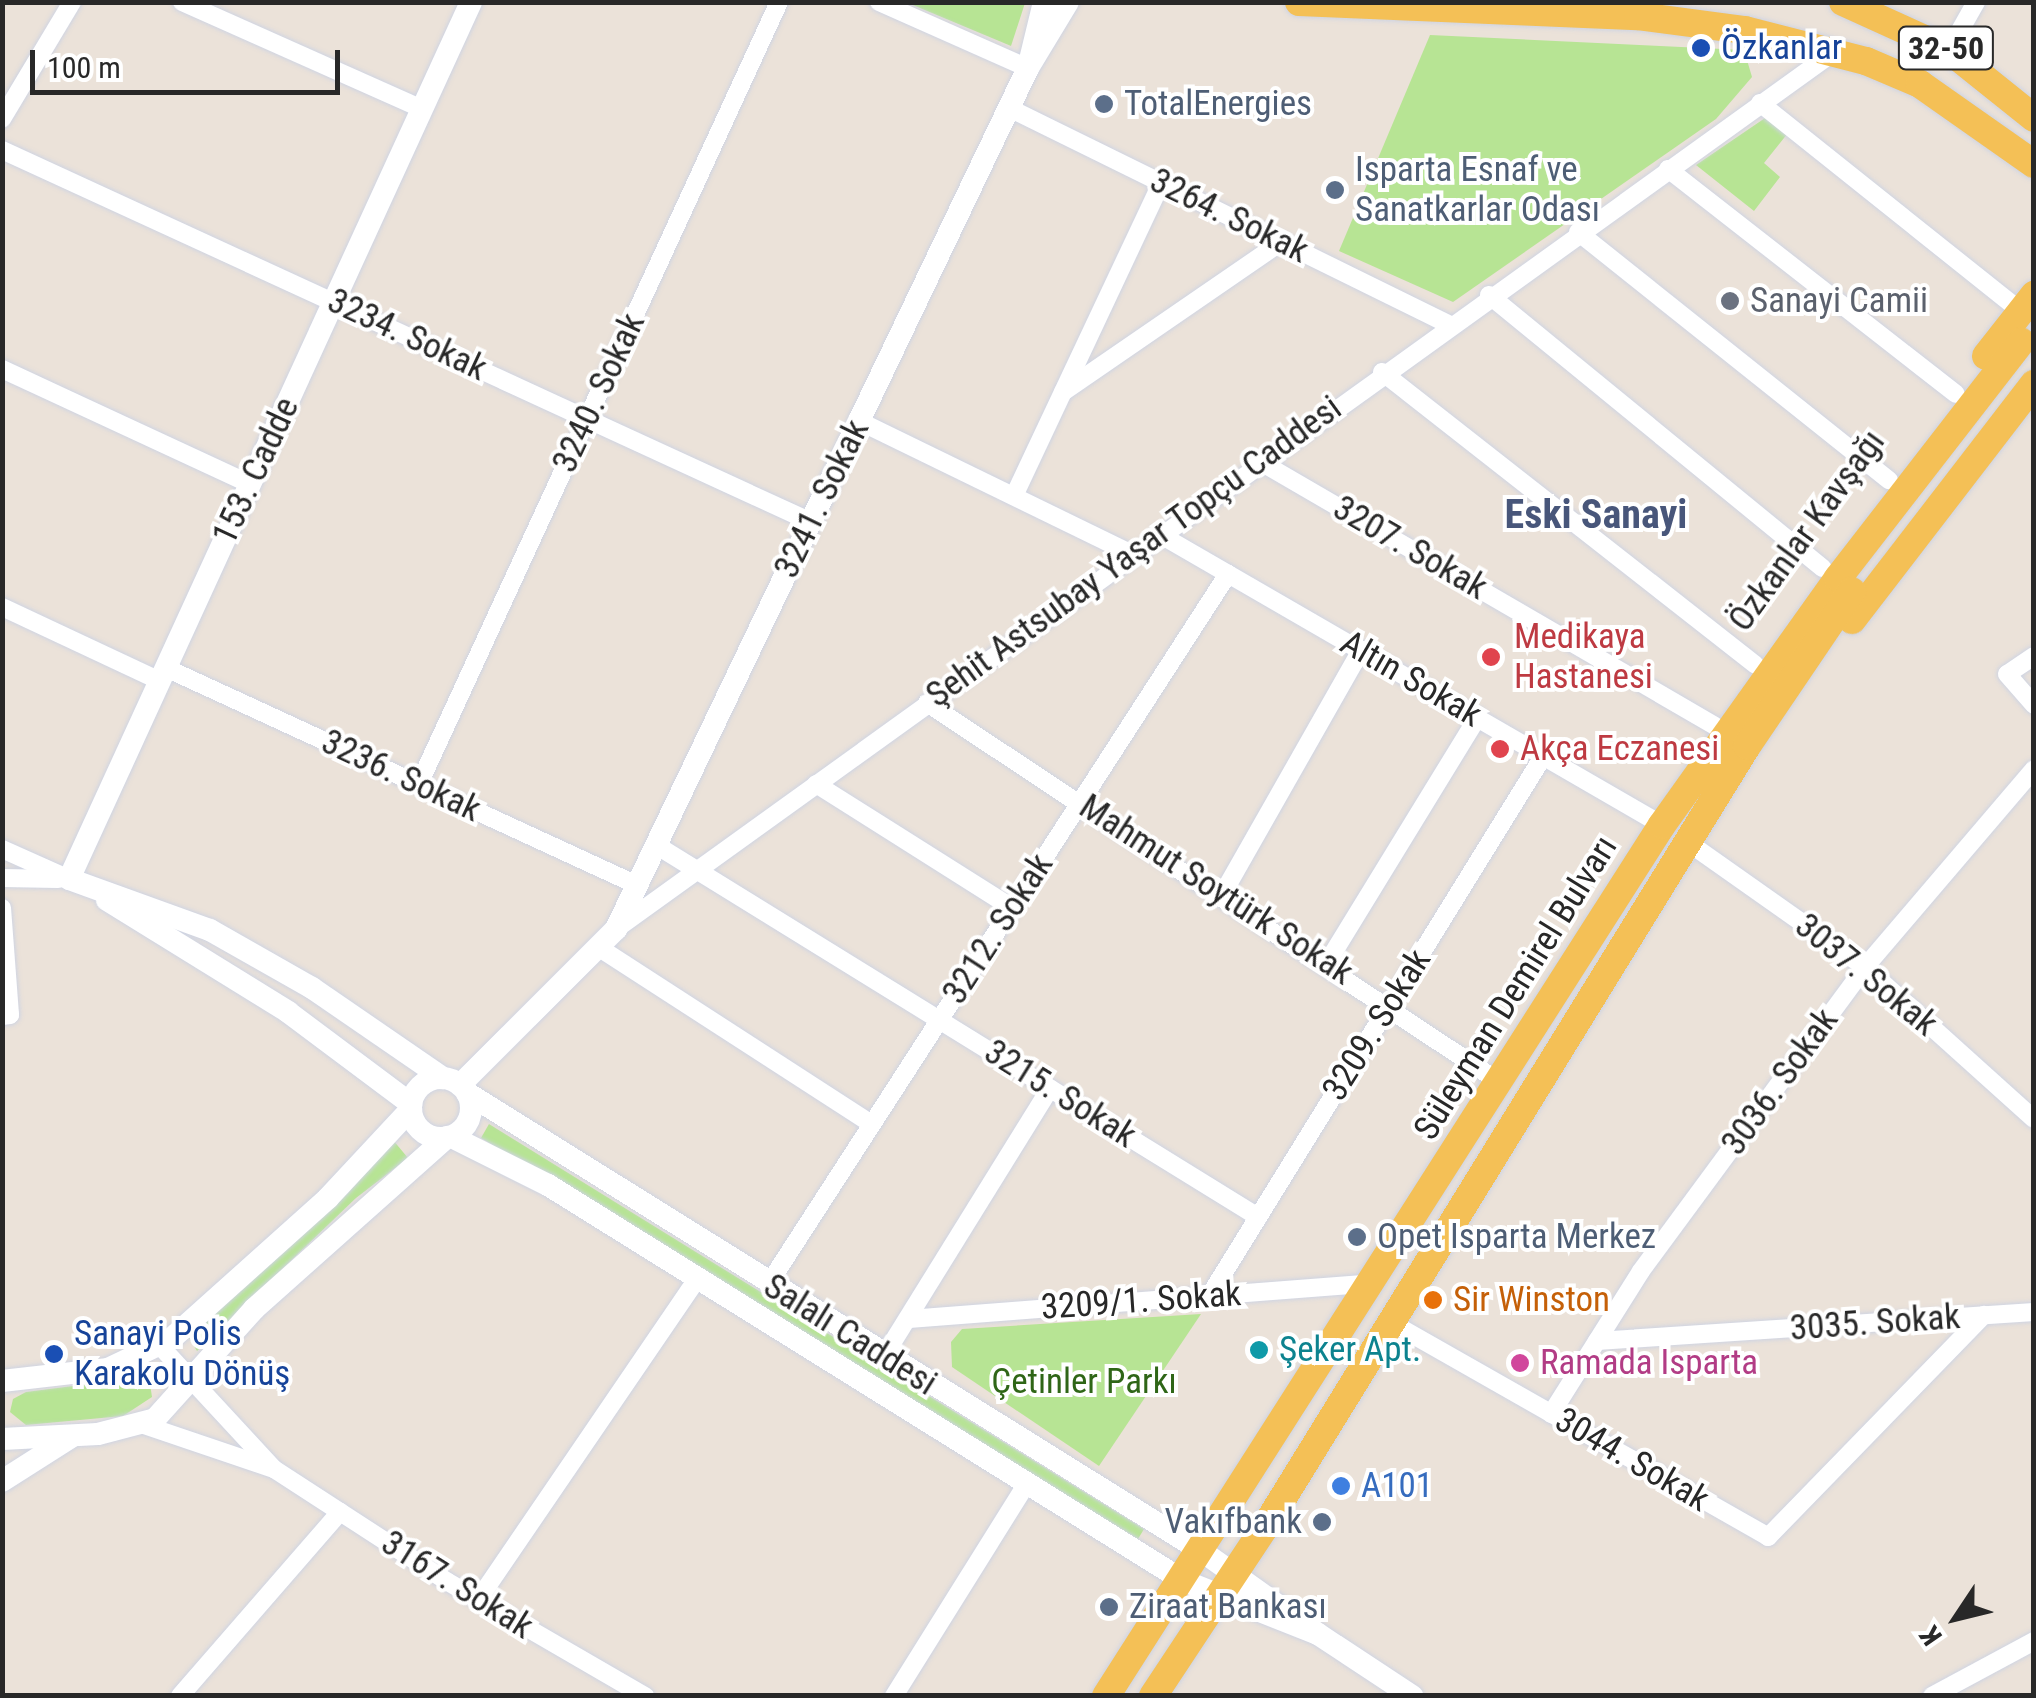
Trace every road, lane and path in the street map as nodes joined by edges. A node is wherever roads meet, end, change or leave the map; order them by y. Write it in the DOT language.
graph roads {
  1 [pos="72,2"];
  2 [pos="182,2"];
  3 [pos="471,2"];
  4 [pos="779,2"];
  5 [pos="879,2"];
  6 [pos="1044,2"];
  7 [pos="1068,2"];
  8 [pos="1299,2"];
  9 [pos="1843,2"];
  10 [pos="1976,2"];
  11 [pos="1950,50"];
  12 [pos="1834,52"];
  13 [pos="1028,68"];
  14 [pos="2034,90"];
  15 [pos="1760,104"];
  16 [pos="1009,108"];
  17 [pos="422,110"];
  18 [pos="2034,118"];
  19 [pos="2,119"];
  20 [pos="2,150"];
  21 [pos="2034,164"];
  22 [pos="1668,169"];
  23 [pos="1161,183"];
  24 [pos="1578,232"];
  25 [pos="1281,242"];
  26 [pos="1489,295"];
  27 [pos="334,301"];
  28 [pos="2028,303"];
  29 [pos="1448,324"];
  30 [pos="2027,349"];
  31 [pos="2,370"];
  32 [pos="1382,372"];
  33 [pos="2034,384"];
  34 [pos="1062,392"];
  35 [pos="1956,394"];
  36 [pos="588,418"];
  37 [pos="859,421"];
  38 [pos="1260,461"];
  39 [pos="1888,480"];
  40 [pos="250,484"];
  41 [pos="1014,496"];
  42 [pos="811,522"];
  43 [pos="1159,534"];
  44 [pos="1132,554"];
  45 [pos="1823,568"];
  46 [pos="1228,574"];
  47 [pos="2,607"];
  48 [pos="1361,650"];
  49 [pos="2034,656"];
  50 [pos="1755,664"];
  51 [pos="163,674"];
  52 [pos="928,703"];
  53 [pos="2034,706"];
  54 [pos="1478,717"];
  55 [pos="1714,726"];
  56 [pos="1544,756"];
  57 [pos="2034,769"];
  58 [pos="419,784"];
  59 [pos="816,784"];
  60 [pos="1080,802"];
  61 [pos="1662,825"];
  62 [pos="1689,843"];
  63 [pos="656,845"];
  64 [pos="2,849"];
  65 [pos="697,870"];
  66 [pos="2,878"];
  67 [pos="69,879"];
  68 [pos="637,885"];
  69 [pos="1222,895"];
  70 [pos="2,908"];
  71 [pos="1012,908"];
  72 [pos="616,930"];
  73 [pos="598,947"];
  74 [pos="1327,963"];
  75 [pos="1866,966"];
  76 [pos="1390,1004"];
  77 [pos="6,1015"];
  78 [pos="940,1020"];
  79 [pos="1501,1083"];
  80 [pos="457,1085"];
  81 [pos="1050,1088"];
  82 [pos="411,1106"];
  83 [pos="2034,1119"];
  84 [pos="872,1124"];
  85 [pos="449,1137"];
  86 [pos="1258,1217"];
  87 [pos="698,1278"];
  88 [pos="1374,1283"];
  89 [pos="768,1285"];
  90 [pos="1210,1295"];
  91 [pos="2034,1312"];
  92 [pos="1984,1315"];
  93 [pos="908,1319"];
  94 [pos="1392,1322"];
  95 [pos="1597,1341"];
  96 [pos="160,1346"];
  97 [pos="884,1356"];
  98 [pos="2,1381"];
  99 [pos="188,1384"];
  100 [pos="1551,1414"];
  101 [pos="144,1425"];
  102 [pos="71,1436"];
  103 [pos="2,1439"];
  104 [pos="274,1469"];
  105 [pos="2,1481"];
  106 [pos="1028,1483"];
  107 [pos="340,1512"];
  108 [pos="1202,1552"];
  109 [pos="1235,1574"];
  110 [pos="1184,1581"];
  111 [pos="1219,1598"];
  112 [pos="478,1600"];
  113 [pos="1318,1634"];
  114 [pos="2034,1641"];
  115 [pos="637,1694"];
  116 [pos="180,1696"];
  117 [pos="894,1696"];
  118 [pos="1106,1696"];
  119 [pos="1153,1696"];
  120 [pos="1412,1696"];
  121 [pos="1932,1696"];
  1 -- 19 [label="street"];
  2 -- 17 [label="street"];
  3 -- 17 [label="street, 153. Cadde"];
  4 -- 36 [label="street, 3240. Sokak"];
  5 -- 13 [label="street"];
  6 -- 13 [label="street, 3241. Sokak"];
  7 -- 13 [label="street, 3241. Sokak"];
  8 -- 12 [label="main road, 32-50"];
  9 -- 11 [label="main road, 32-50"];
  10 -- 11 [label="street"];
  11 -- 14 [label="main road"];
  11 -- 18 [label="main road, 32-50"];
  12 -- 15 [label="street, Şehit Astsubay Yaşar Topçu Caddesi"];
  12 -- 21 [label="main road, 32-50"];
  13 -- 16 [label="street, 3241. Sokak"];
  15 -- 22 [label="street, Şehit Astsubay Yaşar Topçu Caddesi"];
  15 -- 28 [label="street"];
  16 -- 23 [label="street, 3264. Sokak"];
  16 -- 37 [label="street, 3241. Sokak"];
  17 -- 27 [label="street, 153. Cadde"];
  20 -- 27 [label="street, 3234. Sokak"];
  22 -- 24 [label="street, Şehit Astsubay Yaşar Topçu Caddesi"];
  22 -- 35 [label="street"];
  23 -- 25 [label="street, 3264. Sokak"];
  23 -- 34 [label="street"];
  24 -- 26 [label="street, Şehit Astsubay Yaşar Topçu Caddesi"];
  24 -- 39 [label="street"];
  25 -- 29 [label="street, 3264. Sokak"];
  25 -- 34 [label="street"];
  26 -- 29 [label="street, Şehit Astsubay Yaşar Topçu Caddesi"];
  26 -- 45 [label="street"];
  27 -- 36 [label="street, 3234. Sokak"];
  27 -- 40 [label="street, 153. Cadde"];
  28 -- 35 [label="main road, Özkanlar Kavşağı"];
  29 -- 32 [label="street, Şehit Astsubay Yaşar Topçu Caddesi"];
  30 -- 61 [label="main road, Süleyman Demirel Bulvarı"];
  30 -- 62 [label="main road, Süleyman Demirel Bulvarı"];
  31 -- 40 [label="street"];
  32 -- 38 [label="street, Şehit Astsubay Yaşar Topçu Caddesi"];
  32 -- 50 [label="street"];
  33 -- 62 [label="main road"];
  34 -- 41 [label="street"];
  35 -- 39 [label="main road, Özkanlar Kavşağı"];
  36 -- 42 [label="street, 3234. Sokak"];
  36 -- 58 [label="street, 3240. Sokak"];
  37 -- 41 [label="street"];
  37 -- 42 [label="street, 3241. Sokak"];
  38 -- 43 [label="street, Şehit Astsubay Yaşar Topçu Caddesi"];
  38 -- 55 [label="street, 3207. Sokak"];
  39 -- 45 [label="main road, Özkanlar Kavşağı"];
  40 -- 51 [label="street, 153. Cadde"];
  41 -- 44 [label="street"];
  42 -- 63 [label="street, 3241. Sokak"];
  43 -- 44 [label="street, Şehit Astsubay Yaşar Topçu Caddesi"];
  43 -- 46 [label="street, Altın Sokak"];
  44 -- 52 [label="street, Şehit Astsubay Yaşar Topçu Caddesi"];
  45 -- 50 [label="main road, Özkanlar Kavşağı"];
  46 -- 48 [label="street, Altın Sokak"];
  46 -- 60 [label="street, 3212. Sokak"];
  47 -- 51 [label="street, 3236. Sokak"];
  48 -- 54 [label="street, Altın Sokak"];
  48 -- 69 [label="street"];
  49 -- 53 [label="street"];
  50 -- 55 [label="main road, Özkanlar Kavşağı"];
  51 -- 58 [label="street, 3236. Sokak"];
  51 -- 67 [label="street, 153. Cadde"];
  52 -- 59 [label="street, Şehit Astsubay Yaşar Topçu Caddesi"];
  52 -- 60 [label="street, Mahmut Soytürk Sokak"];
  54 -- 56 [label="street, Altın Sokak"];
  54 -- 74 [label="street"];
  55 -- 61 [label="main road, Özkanlar Kavşağı"];
  56 -- 61 [label="street, Altın Sokak"];
  56 -- 76 [label="street, 3209. Sokak"];
  57 -- 75 [label="street, 3036. Sokak"];
  58 -- 68 [label="street, 3236. Sokak"];
  59 -- 65 [label="street, Şehit Astsubay Yaşar Topçu Caddesi"];
  59 -- 71 [label="street"];
  60 -- 69 [label="street, Mahmut Soytürk Sokak"];
  60 -- 71 [label="street, 3212. Sokak"];
  61 -- 79 [label="main road, Süleyman Demirel Bulvarı"];
  62 -- 75 [label="street, 3037. Sokak"];
  62 -- 94 [label="main road"];
  63 -- 65 [label="street, 3215. Sokak"];
  63 -- 68 [label="street, 3241. Sokak"];
  64 -- 67 [label="street"];
  65 -- 72 [label="street, Şehit Astsubay Yaşar Topçu Caddesi"];
  65 -- 78 [label="street, 3215. Sokak"];
  66 -- 67 [label="street"];
  67 -- 80 [label="street, Salalı Caddesi"];
  67 -- 82 [label="street"];
  68 -- 72 [label="street, 3241. Sokak"];
  69 -- 74 [label="street, Mahmut Soytürk Sokak"];
  70 -- 77 [label="street"];
  71 -- 78 [label="street, 3212. Sokak"];
  72 -- 73 [label="street, Şehit Astsubay Yaşar Topçu Caddesi"];
  73 -- 80 [label="street, Şehit Astsubay Yaşar Topçu Caddesi"];
  73 -- 84 [label="street"];
  74 -- 76 [label="street, Mahmut Soytürk Sokak"];
  75 -- 83 [label="street, 3037. Sokak"];
  75 -- 95 [label="street, 3036. Sokak"];
  76 -- 79 [label="street, Mahmut Soytürk Sokak"];
  76 -- 86 [label="street, 3209. Sokak"];
  78 -- 81 [label="street, 3215. Sokak"];
  78 -- 84 [label="street, 3212. Sokak"];
  79 -- 88 [label="main road, Süleyman Demirel Bulvarı"];
  80 -- 82 [label="street"];
  80 -- 85 [label="street"];
  80 -- 89 [label="street, Salalı Caddesi"];
  81 -- 86 [label="street, 3215. Sokak"];
  81 -- 93 [label="street"];
  82 -- 85 [label="street"];
  82 -- 96 [label="street"];
  84 -- 89 [label="street, 3212. Sokak"];
  85 -- 87 [label="street, Salalı Caddesi"];
  85 -- 99 [label="street"];
  86 -- 90 [label="street, 3209. Sokak"];
  87 -- 106 [label="street, Salalı Caddesi"];
  87 -- 112 [label="street"];
  88 -- 90 [label="street, 3209/1. Sokak"];
  88 -- 108 [label="main road, Süleyman Demirel Bulvarı"];
  89 -- 97 [label="street, Salalı Caddesi"];
  90 -- 93 [label="street, 3209/1. Sokak"];
  91 -- 92 [label="street, 3035. Sokak"];
  92 -- 95 [label="street, 3035. Sokak"];
  92 -- 100 [label="street, 3044. Sokak"];
  93 -- 97 [label="street"];
  94 -- 100 [label="street, 3044. Sokak"];
  94 -- 109 [label="main road"];
  95 -- 100 [label="street, 3036. Sokak"];
  96 -- 98 [label="street"];
  96 -- 99 [label="street, 3167. Sokak"];
  97 -- 108 [label="street, Salalı Caddesi"];
  99 -- 101 [label="street"];
  99 -- 104 [label="street, 3167. Sokak"];
  101 -- 102 [label="street"];
  101 -- 104 [label="street, 3167. Sokak"];
  102 -- 103 [label="street"];
  102 -- 105 [label="street"];
  104 -- 107 [label="street, 3167. Sokak"];
  106 -- 110 [label="street, Salalı Caddesi"];
  106 -- 117 [label="street"];
  107 -- 112 [label="street, 3167. Sokak"];
  107 -- 116 [label="street"];
  108 -- 109 [label="street, Salalı Caddesi"];
  108 -- 110 [label="main road, Süleyman Demirel Bulvarı"];
  109 -- 111 [label="main road"];
  109 -- 113 [label="street, Salalı Caddesi"];
  110 -- 111 [label="street, Salalı Caddesi"];
  110 -- 118 [label="main road, Süleyman Demirel Bulvarı"];
  111 -- 113 [label="street, Salalı Caddesi"];
  111 -- 119 [label="main road"];
  112 -- 115 [label="street, 3167. Sokak"];
  113 -- 120 [label="street"];
  114 -- 121 [label="street"];
}
